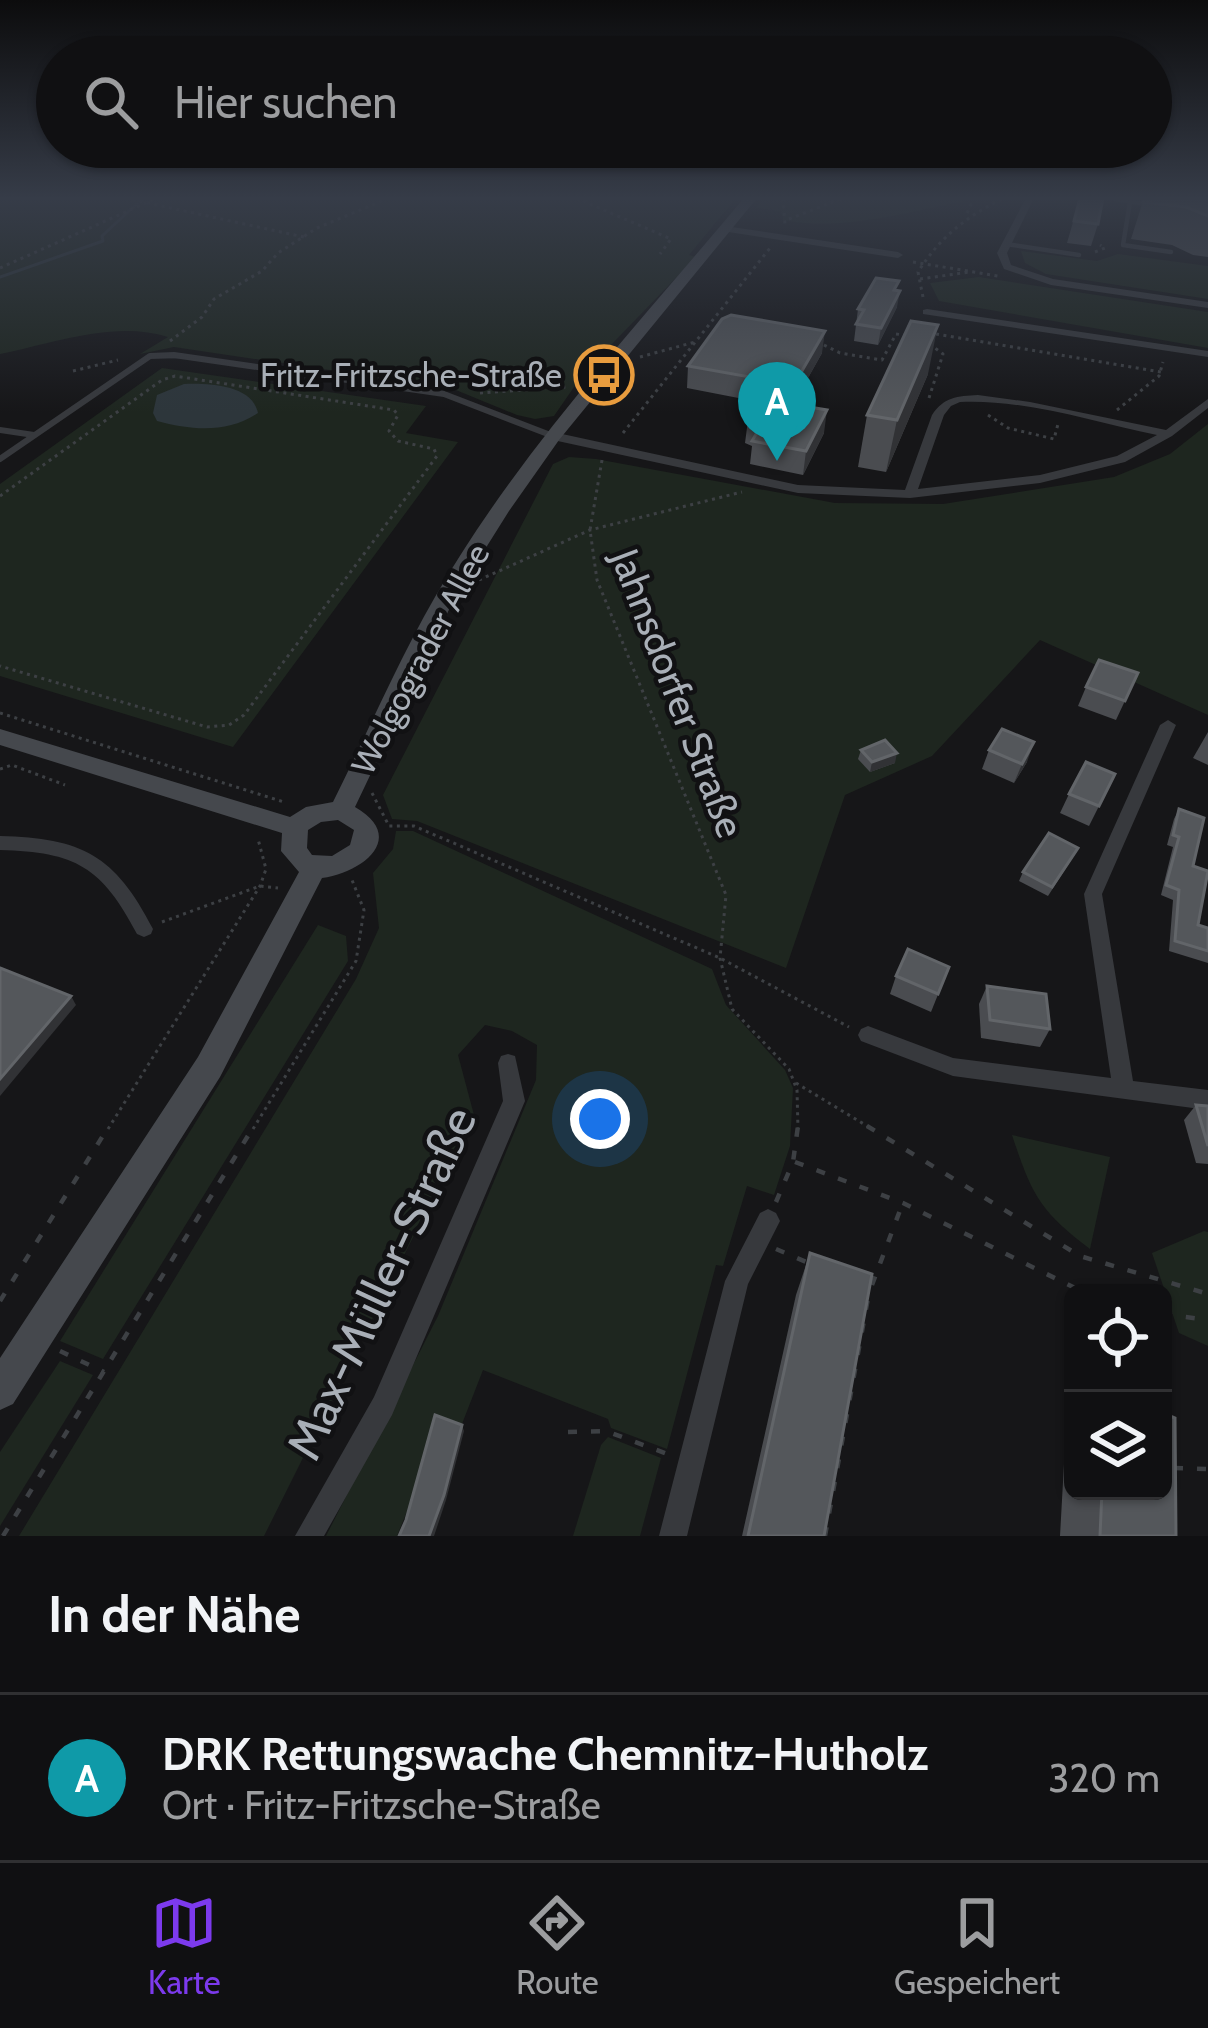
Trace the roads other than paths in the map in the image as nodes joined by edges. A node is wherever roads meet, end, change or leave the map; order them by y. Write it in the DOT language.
graph roads {
  1 [pos="691,270"];
  2 [pos="1015,270"];
  3 [pos="1208,305"];
  4 [pos="927,312"];
  5 [pos="1208,354"];
  6 [pos="1208,402"];
  7 [pos="0,430"];
  8 [pos="1168,434"];
  9 [pos="36,435"];
  10 [pos="553,436"];
  11 [pos="0,459"];
  12 [pos="910,494"];
  13 [pos="1168,725"];
  14 [pos="0,737"];
  15 [pos="346,800"];
  16 [pos="282,824"];
  17 [pos="0,844"];
  18 [pos="314,868"];
  19 [pos="144,929"];
  20 [pos="868,1035"];
  21 [pos="508,1064"];
  22 [pos="1124,1086"];
  23 [pos="1208,1100"];
  24 [pos="763,1231"];
  25 [pos="0,1391"];
  26 [pos="309,1536"];
  27 [pos="673,1536"];
  1 -- 10 [label="main road, Wolgograder Allee"];
  2 -- 3 [label="street"];
  4 -- 5 [label="street"];
  6 -- 8 [label="street"];
  7 -- 9 [label="lane"];
  8 -- 12 [label="street"];
  8 -- 12 [label="street"];
  9 -- 10 [label="lane"];
  9 -- 11 [label="lane"];
  10 -- 12 [label="street"];
  10 -- 15 [label="main road, Wolgograder Allee"];
  13 -- 22 [label="street"];
  14 -- 16 [label="main road"];
  15 -- 16 [label="main road, Wolgograder Allee"];
  15 -- 18 [label="main road, Wolgograder Allee"];
  16 -- 18 [label="main road"];
  17 -- 19 [label="street"];
  18 -- 25 [label="main road"];
  20 -- 22 [label="street"];
  21 -- 26 [label="street, Max-Müller-Straße"];
  22 -- 23 [label="street"];
  24 -- 27 [label="street"];
}
